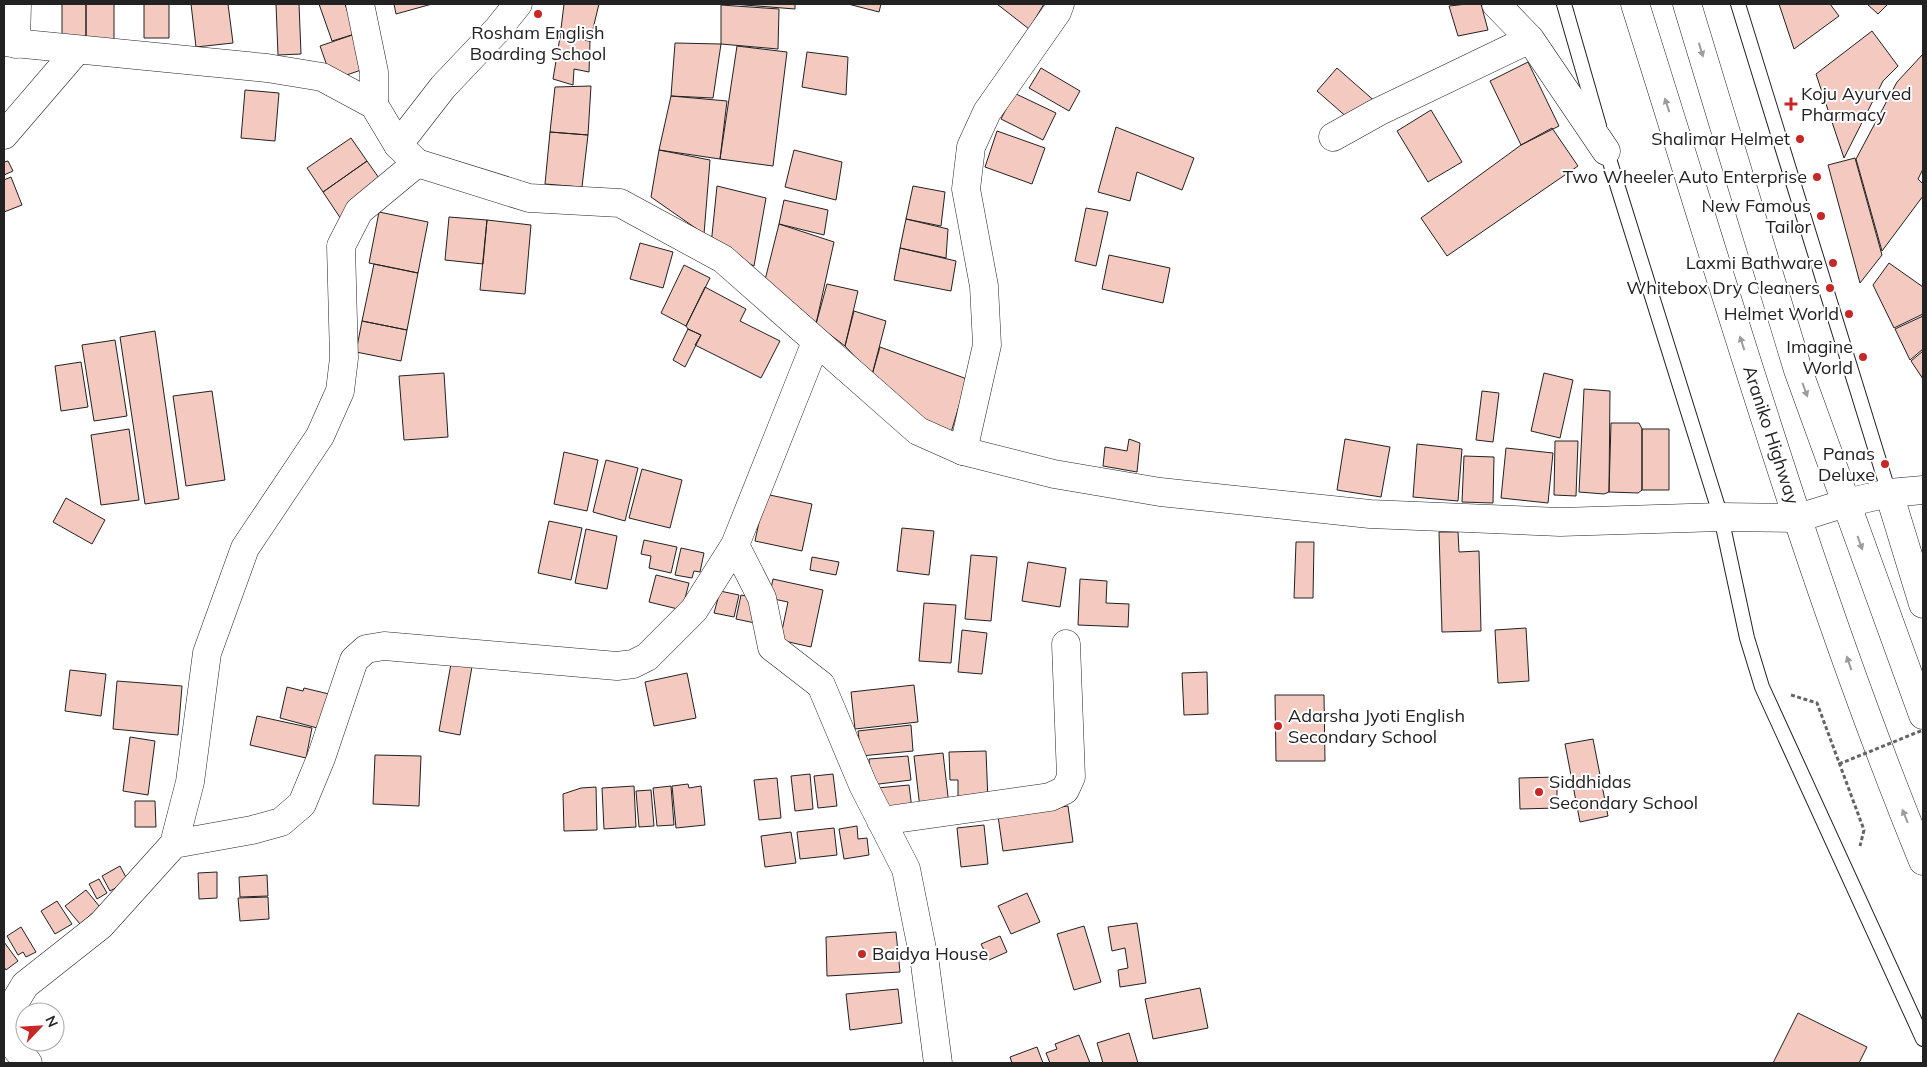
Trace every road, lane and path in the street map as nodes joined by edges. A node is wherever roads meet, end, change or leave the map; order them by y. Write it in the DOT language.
graph roads {
  1 [pos="17,4"];
  2 [pos="360,4"];
  3 [pos="518,4"];
  4 [pos="1060,4"];
  5 [pos="1496,4"];
  6 [pos="1564,4"];
  7 [pos="1635,4"];
  8 [pos="1687,4"];
  9 [pos="1738,4"];
  10 [pos="1530,39"];
  11 [pos="10,43"];
  12 [pos="77,50"];
  13 [pos="374,105"];
  14 [pos="4,135"];
  15 [pos="1333,137"];
  16 [pos="1606,151"];
  17 [pos="407,154"];
  18 [pos="816,342"];
  19 [pos="962,451"];
  20 [pos="1923,490"];
  21 [pos="1889,494"];
  22 [pos="1846,503"];
  23 [pos="1721,516"];
  24 [pos="1798,518"];
  25 [pos="735,545"];
  26 [pos="1923,604"];
  27 [pos="1066,644"];
  28 [pos="1817,703"];
  29 [pos="1923,715"];
  30 [pos="1923,730"];
  31 [pos="1839,764"];
  32 [pos="882,821"];
  33 [pos="1864,830"];
  34 [pos="174,844"];
  35 [pos="1923,861"];
  36 [pos="4,1020"];
  37 [pos="4,1033"];
  38 [pos="1923,1039"];
  39 [pos="28,1063"];
  40 [pos="938,1063"];
  1 -- 11 [label="main road"];
  2 -- 13 [label="main road"];
  3 -- 17 [label="main road"];
  4 -- 19 [label="main road"];
  5 -- 10 [label="main road"];
  6 -- 16 [label="lane"];
  24 -- 7 [label="main road, Araniko Highway, one-way"];
  8 -- 22 [label="main road, one-way"];
  9 -- 21 [label="lane"];
  10 -- 15 [label="main road"];
  10 -- 16 [label="main road"];
  11 -- 12 [label="main road"];
  12 -- 13 [label="main road"];
  12 -- 14 [label="main road"];
  13 -- 17 [label="main road"];
  16 -- 23 [label="lane"];
  17 -- 18 [label="main road"];
  17 -- 34 [label="main road"];
  18 -- 19 [label="main road"];
  18 -- 25 [label="main road"];
  19 -- 23 [label="main road"];
  20 -- 21 [label="main road"];
  21 -- 22 [label="main road"];
  21 -- 26 [label="main road"];
  22 -- 24 [label="main road"];
  22 -- 29 [label="main road, one-way"];
  23 -- 24 [label="main road"];
  23 -- 38 [label="lane"];
  35 -- 24 [label="main road, Araniko Highway, one-way"];
  25 -- 32 [label="main road"];
  25 -- 34 [label="main road"];
  27 -- 32 [label="main road"];
  28 -- 31 [label="path"];
  30 -- 31 [label="path, bridge"];
  31 -- 33 [label="path"];
  32 -- 40 [label="main road"];
  34 -- 36 [label="main road"];
  37 -- 39 [label="main road"];
}
